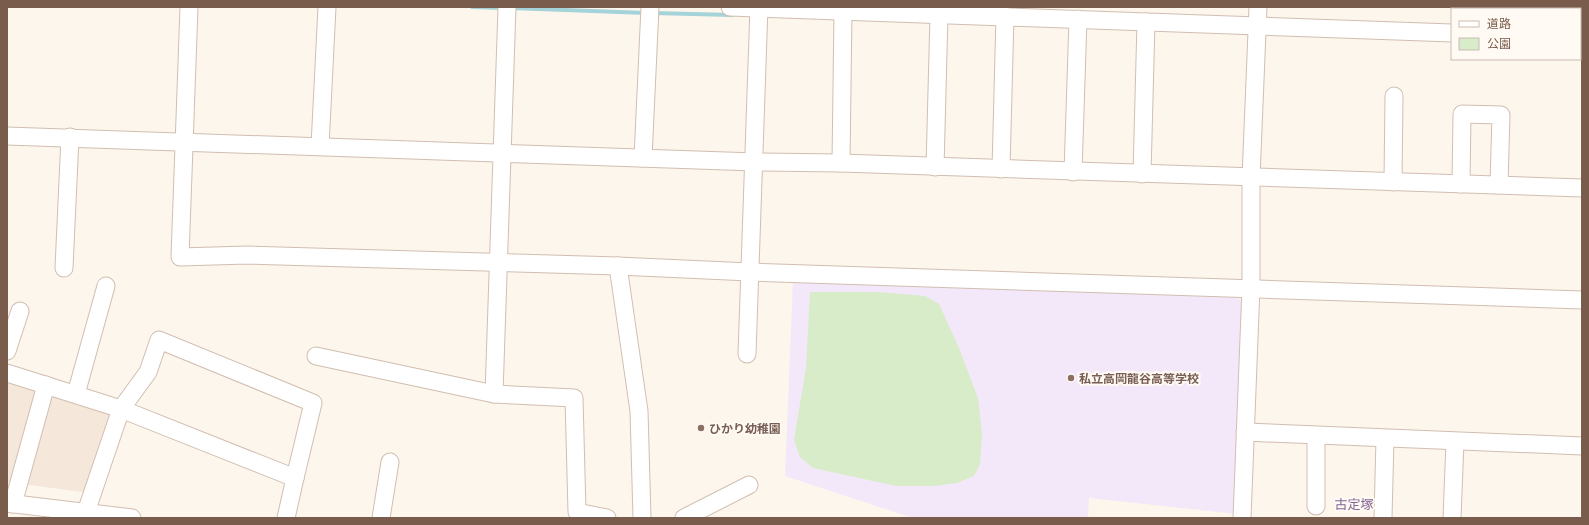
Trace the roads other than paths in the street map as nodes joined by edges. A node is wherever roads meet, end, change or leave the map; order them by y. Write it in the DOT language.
graph roads {
  1 [pos="190,7"];
  2 [pos="327,7"];
  3 [pos="730,7"];
  4 [pos="1258,7"];
  5 [pos="507,9"];
  6 [pos="864,9"];
  7 [pos="649,10"];
  8 [pos="758,12"];
  9 [pos="1114,14"];
  10 [pos="1183,15"];
  11 [pos="843,16"];
  12 [pos="937,16"];
  13 [pos="1004,17"];
  14 [pos="1146,22"];
  15 [pos="1078,24"];
  16 [pos="1257,25"];
  17 [pos="1451,33"];
  18 [pos="1394,96"];
  19 [pos="7,136"];
  20 [pos="70,137"];
  21 [pos="184,141"];
  22 [pos="320,146"];
  23 [pos="502,154"];
  24 [pos="643,158"];
  25 [pos="754,162"];
  26 [pos="841,163"];
  27 [pos="935,167"];
  28 [pos="1001,169"];
  29 [pos="1073,172"];
  30 [pos="1142,174"];
  31 [pos="1251,178"];
  32 [pos="1393,182"];
  33 [pos="1460,184"];
  34 [pos="1499,185"];
  35 [pos="1582,188"];
  36 [pos="499,263"];
  37 [pos="618,266"];
  38 [pos="64,268"];
  39 [pos="750,272"];
  40 [pos="106,286"];
  41 [pos="1251,287"];
  42 [pos="1582,300"];
  43 [pos="20,311"];
  44 [pos="7,351"];
  45 [pos="747,354"];
  46 [pos="316,356"];
  47 [pos="7,373"];
  48 [pos="46,385"];
  49 [pos="76,394"];
  50 [pos="494,394"];
  51 [pos="121,409"];
  52 [pos="1245,432"];
  53 [pos="1316,436"];
  54 [pos="1385,439"];
  55 [pos="1455,442"];
  56 [pos="1582,446"];
  57 [pos="390,462"];
  58 [pos="295,478"];
  59 [pos="749,485"];
  60 [pos="10,503"];
  61 [pos="1316,506"];
  62 [pos="85,515"];
  63 [pos="132,518"];
  64 [pos="286,518"];
  65 [pos="381,518"];
  66 [pos="607,518"];
  67 [pos="642,518"];
  68 [pos="684,518"];
  69 [pos="1242,518"];
  70 [pos="1383,518"];
  71 [pos="1452,518"];
  1 -- 21 [label="street"];
  2 -- 22 [label="street"];
  3 -- 8 [label="street"];
  4 -- 16 [label="street"];
  5 -- 23 [label="street"];
  6 -- 11 [label="street"];
  6 -- 12 [label="street"];
  7 -- 24 [label="street"];
  8 -- 11 [label="street"];
  8 -- 25 [label="street"];
  9 -- 14 [label="street"];
  9 -- 15 [label="street"];
  10 -- 14 [label="street"];
  10 -- 16 [label="street"];
  11 -- 26 [label="street"];
  12 -- 13 [label="street"];
  12 -- 27 [label="street"];
  13 -- 15 [label="street"];
  13 -- 28 [label="street"];
  14 -- 30 [label="street"];
  15 -- 29 [label="street"];
  16 -- 17 [label="street"];
  16 -- 31 [label="street"];
  18 -- 32 [label="street"];
  19 -- 20 [label="street"];
  20 -- 21 [label="street"];
  20 -- 38 [label="street"];
  21 -- 22 [label="street"];
  21 -- 36 [label="street"];
  22 -- 23 [label="street"];
  23 -- 24 [label="street"];
  23 -- 36 [label="street"];
  24 -- 25 [label="street"];
  25 -- 26 [label="street"];
  25 -- 39 [label="street"];
  26 -- 27 [label="street"];
  27 -- 28 [label="street"];
  28 -- 29 [label="street"];
  29 -- 30 [label="street"];
  30 -- 31 [label="street"];
  31 -- 32 [label="street"];
  31 -- 41 [label="street"];
  32 -- 33 [label="street"];
  33 -- 34 [label="street"];
  33 -- 34 [label="street"];
  34 -- 35 [label="street"];
  36 -- 37 [label="street"];
  36 -- 50 [label="street"];
  37 -- 39 [label="street"];
  37 -- 67 [label="street"];
  39 -- 41 [label="street"];
  39 -- 45 [label="street"];
  40 -- 49 [label="street"];
  41 -- 42 [label="street"];
  41 -- 52 [label="street"];
  43 -- 44 [label="street"];
  46 -- 50 [label="street"];
  47 -- 48 [label="street"];
  48 -- 49 [label="street"];
  48 -- 60 [label="street"];
  49 -- 51 [label="street"];
  50 -- 66 [label="street"];
  51 -- 58 [label="street"];
  51 -- 58 [label="street"];
  51 -- 62 [label="street"];
  52 -- 53 [label="street"];
  52 -- 69 [label="street"];
  53 -- 54 [label="street"];
  53 -- 61 [label="street"];
  54 -- 55 [label="street"];
  54 -- 70 [label="street"];
  55 -- 56 [label="street"];
  55 -- 71 [label="street"];
  57 -- 65 [label="street"];
  58 -- 64 [label="street"];
  59 -- 68 [label="street"];
  60 -- 62 [label="street"];
  62 -- 63 [label="street"];
}
